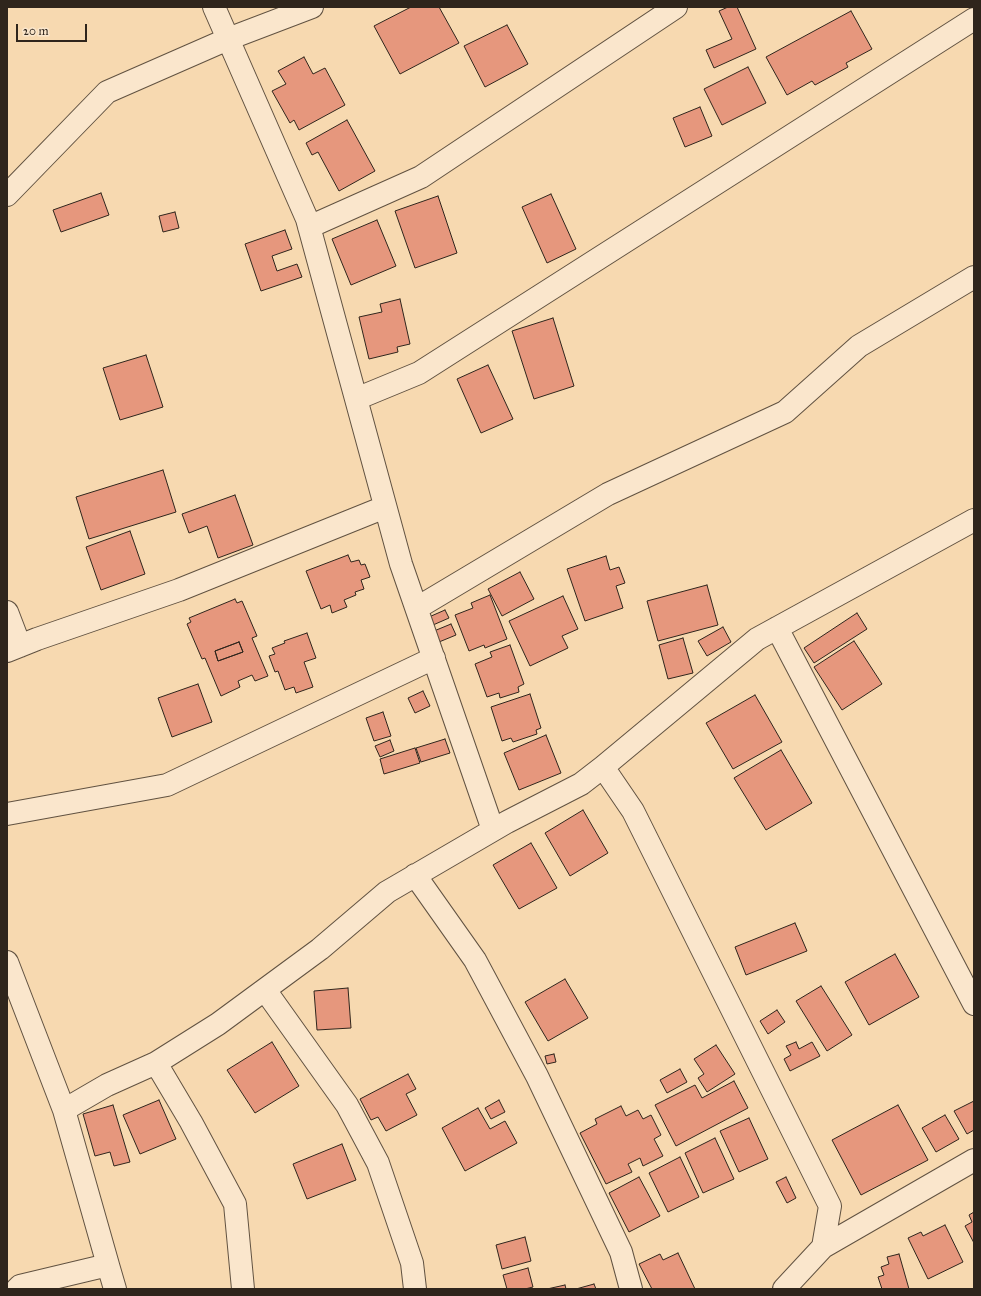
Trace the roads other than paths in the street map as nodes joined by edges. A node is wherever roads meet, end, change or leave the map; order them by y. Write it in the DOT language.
graph roads {
  1 [pos="214,7"];
  2 [pos="312,7"];
  3 [pos="676,7"];
  4 [pos="974,19"];
  5 [pos="228,39"];
  6 [pos="7,195"];
  7 [pos="309,227"];
  8 [pos="974,277"];
  9 [pos="356,399"];
  10 [pos="385,507"];
  11 [pos="974,520"];
  12 [pos="417,608"];
  13 [pos="7,612"];
  14 [pos="777,628"];
  15 [pos="13,649"];
  16 [pos="434,658"];
  17 [pos="602,767"];
  18 [pos="7,814"];
  19 [pos="493,830"];
  20 [pos="415,875"];
  21 [pos="7,962"];
  22 [pos="265,990"];
  23 [pos="974,1004"];
  24 [pos="156,1063"];
  25 [pos="64,1110"];
  26 [pos="974,1160"];
  27 [pos="823,1247"];
  28 [pos="108,1265"];
  29 [pos="19,1286"];
  30 [pos="115,1289"];
  31 [pos="243,1289"];
  32 [pos="415,1289"];
  33 [pos="631,1289"];
  34 [pos="784,1289"];
  1 -- 5 [label="street"];
  2 -- 5 [label="street"];
  3 -- 7 [label="street"];
  4 -- 9 [label="street"];
  5 -- 6 [label="street"];
  5 -- 7 [label="street"];
  7 -- 9 [label="street"];
  8 -- 12 [label="street"];
  9 -- 10 [label="street"];
  10 -- 12 [label="street"];
  10 -- 15 [label="street"];
  11 -- 14 [label="street"];
  12 -- 16 [label="street"];
  13 -- 15 [label="street"];
  14 -- 17 [label="street"];
  14 -- 23 [label="street"];
  16 -- 18 [label="street"];
  16 -- 19 [label="street"];
  17 -- 19 [label="street"];
  17 -- 27 [label="street"];
  19 -- 20 [label="street"];
  20 -- 22 [label="street"];
  20 -- 33 [label="street"];
  21 -- 25 [label="street"];
  22 -- 24 [label="street"];
  22 -- 32 [label="street"];
  24 -- 25 [label="street"];
  24 -- 31 [label="street"];
  25 -- 28 [label="street"];
  26 -- 27 [label="street"];
  27 -- 34 [label="street"];
  28 -- 29 [label="street"];
  28 -- 30 [label="street"];
}
